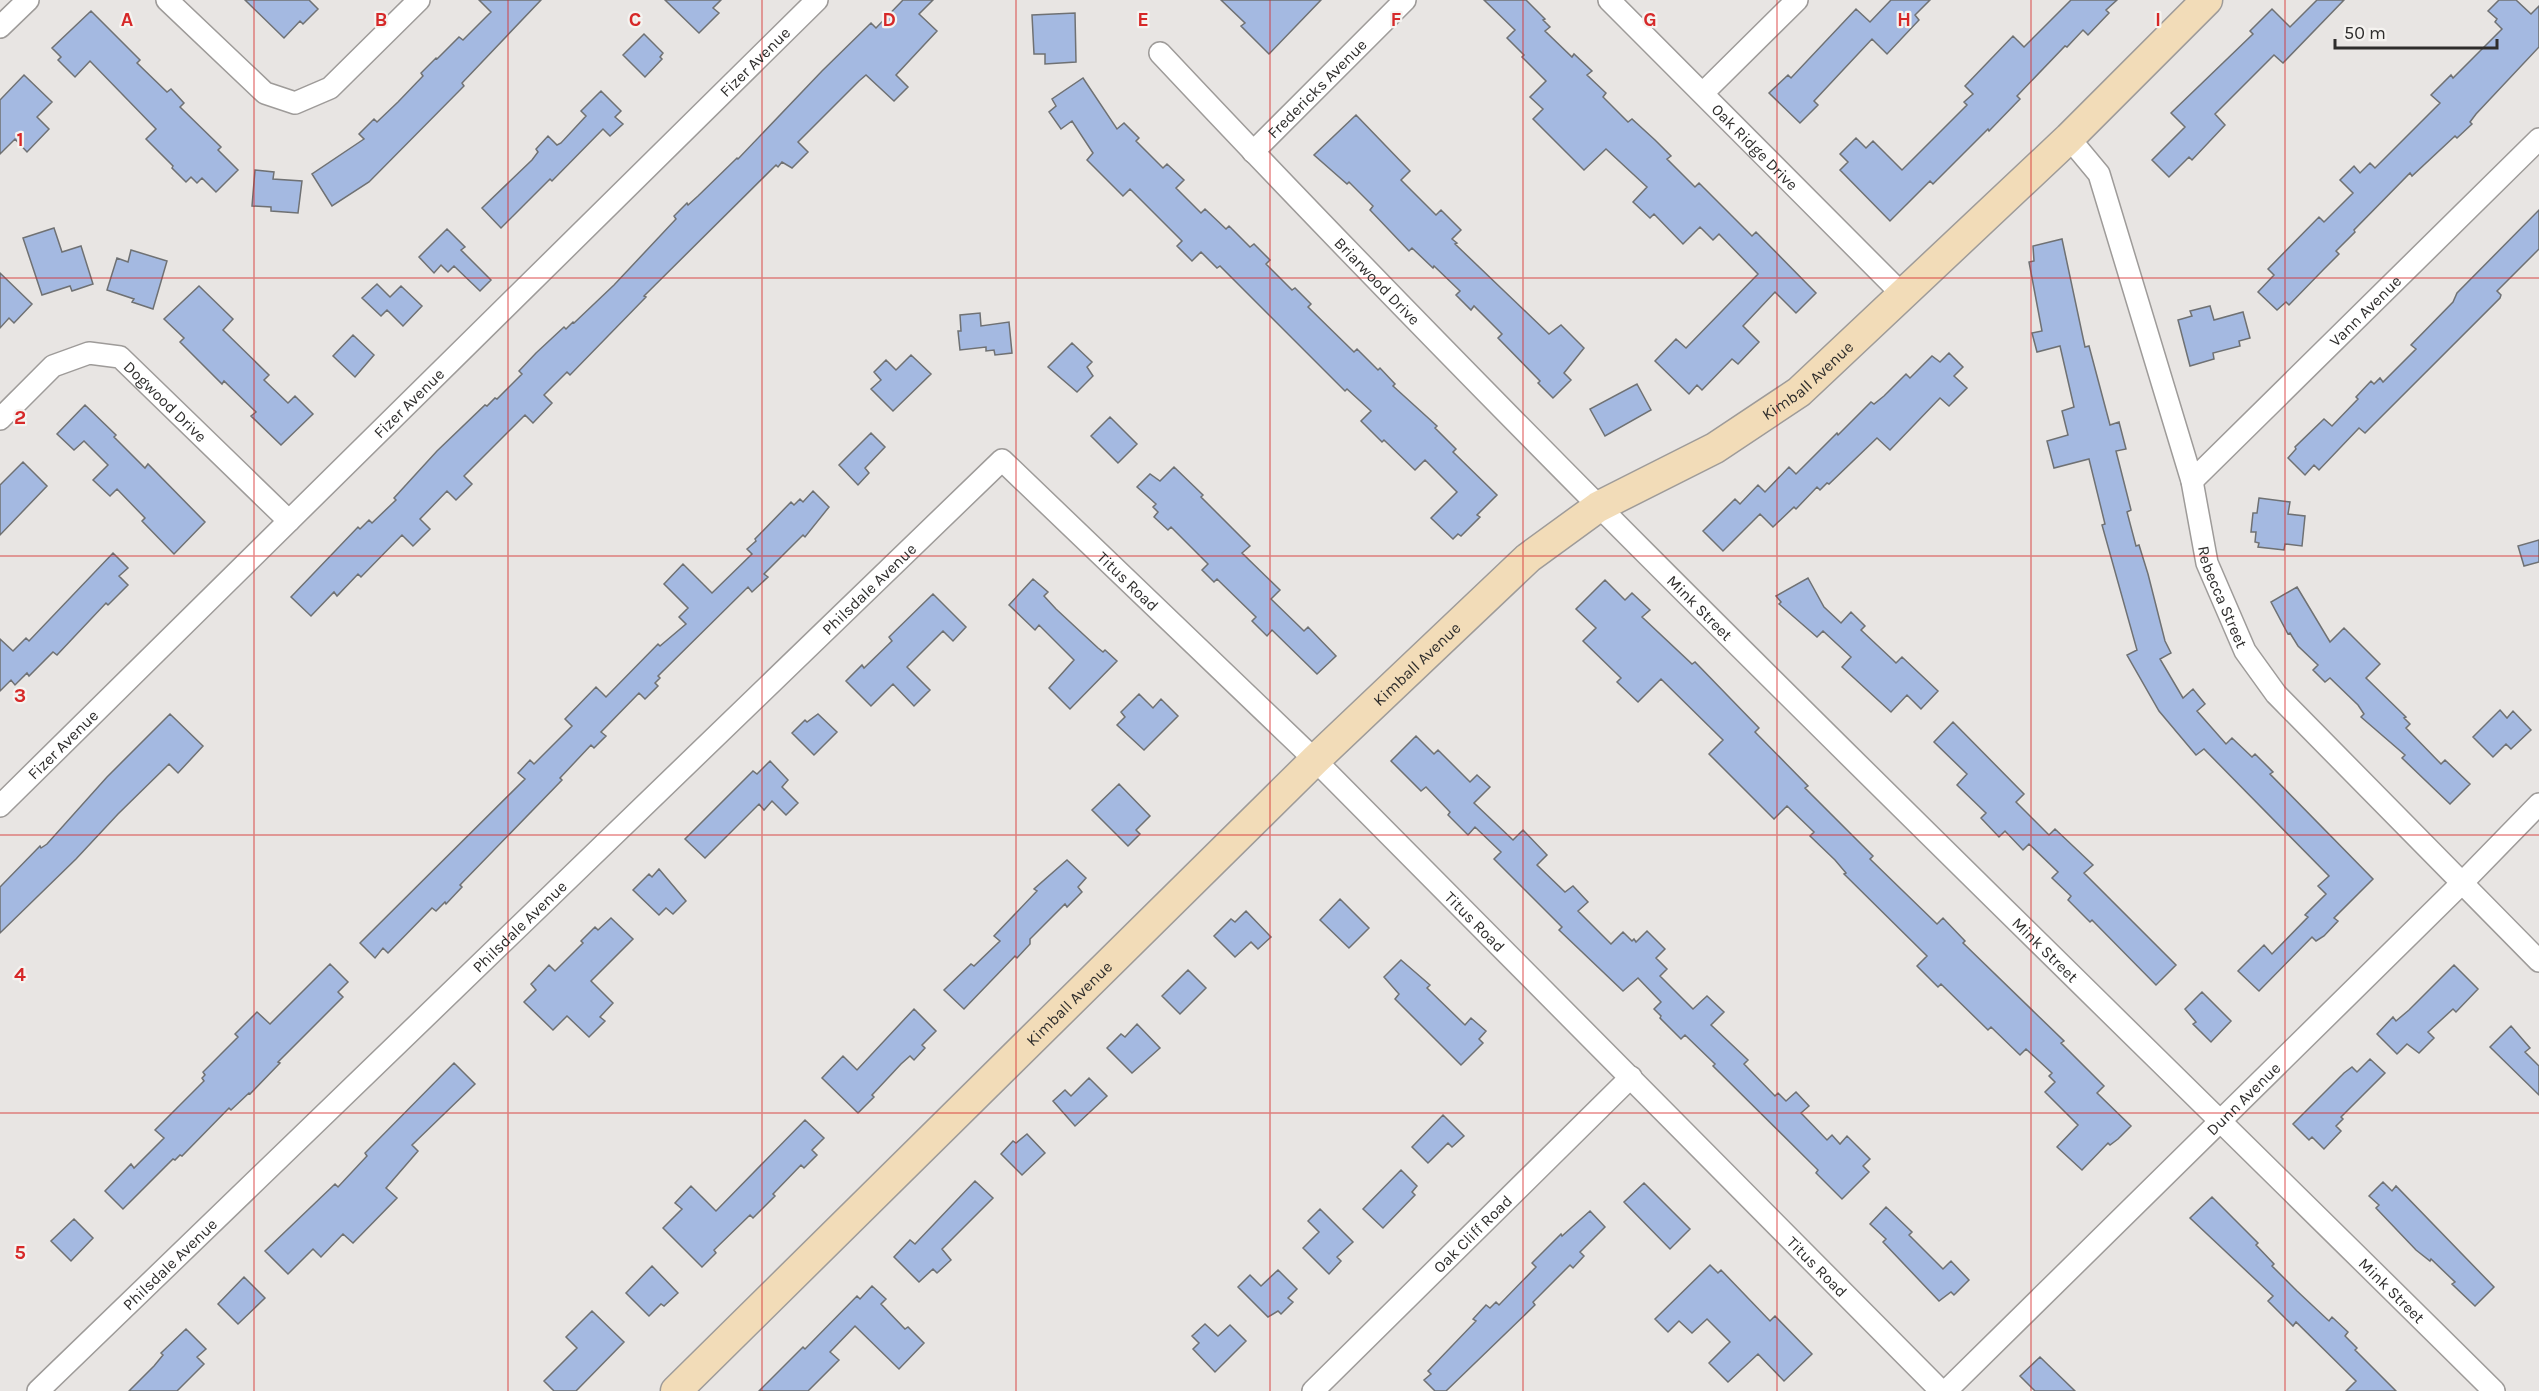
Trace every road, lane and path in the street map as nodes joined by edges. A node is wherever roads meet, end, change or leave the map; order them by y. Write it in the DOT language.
graph roads {
  1 [pos="28,0"];
  2 [pos="167,0"];
  3 [pos="419,0"];
  4 [pos="817,0"];
  5 [pos="1405,0"];
  6 [pos="1609,0"];
  7 [pos="1797,0"];
  8 [pos="2207,0"];
  9 [pos="0,27"];
  10 [pos="1160,53"];
  11 [pos="1703,93"];
  12 [pos="2069,138"];
  13 [pos="2539,139"];
  14 [pos="1253,152"];
  15 [pos="1902,294"];
  16 [pos="0,419"];
  17 [pos="1002,460"];
  18 [pos="2192,481"];
  19 [pos="1598,507"];
  20 [pos="289,521"];
  21 [pos="1315,760"];
  22 [pos="2539,804"];
  23 [pos="0,806"];
  24 [pos="2463,882"];
  25 [pos="2539,961"];
  26 [pos="1631,1077"];
  27 [pos="2220,1120"];
  28 [pos="38,1391"];
  29 [pos="675,1391"];
  30 [pos="1313,1391"];
  31 [pos="1941,1391"];
  32 [pos="1946,1391"];
  33 [pos="2494,1391"];
  1 -- 9 [label="street"];
  2 -- 3 [label="street"];
  4 -- 20 [label="street, Fizer Avenue"];
  5 -- 14 [label="street, Fredericks Avenue"];
  6 -- 11 [label="street, Oak Ridge Drive"];
  7 -- 11 [label="street"];
  8 -- 12 [label="street, Kimball Avenue"];
  10 -- 14 [label="street, Briarwood Drive"];
  11 -- 15 [label="street, Oak Ridge Drive"];
  12 -- 15 [label="street, Kimball Avenue"];
  12 -- 18 [label="street, Rebecca Street"];
  13 -- 18 [label="street, Vann Avenue"];
  14 -- 19 [label="street, Briarwood Drive"];
  15 -- 19 [label="street, Kimball Avenue"];
  16 -- 20 [label="street, Dogwood Drive"];
  17 -- 21 [label="street, Titus Road"];
  17 -- 28 [label="street, Philsdale Avenue"];
  18 -- 24 [label="street, Rebecca Street"];
  19 -- 21 [label="street, Kimball Avenue"];
  19 -- 27 [label="street, Mink Street"];
  20 -- 23 [label="street, Fizer Avenue"];
  21 -- 26 [label="street, Titus Road"];
  21 -- 29 [label="street, Kimball Avenue"];
  22 -- 24 [label="street, Dunn Avenue"];
  24 -- 25 [label="street, Rebecca Street"];
  24 -- 27 [label="street, Dunn Avenue"];
  26 -- 30 [label="street, Oak Cliff Road"];
  26 -- 31 [label="street, Titus Road"];
  27 -- 32 [label="street, Dunn Avenue"];
  27 -- 33 [label="street, Mink Street"];
}
